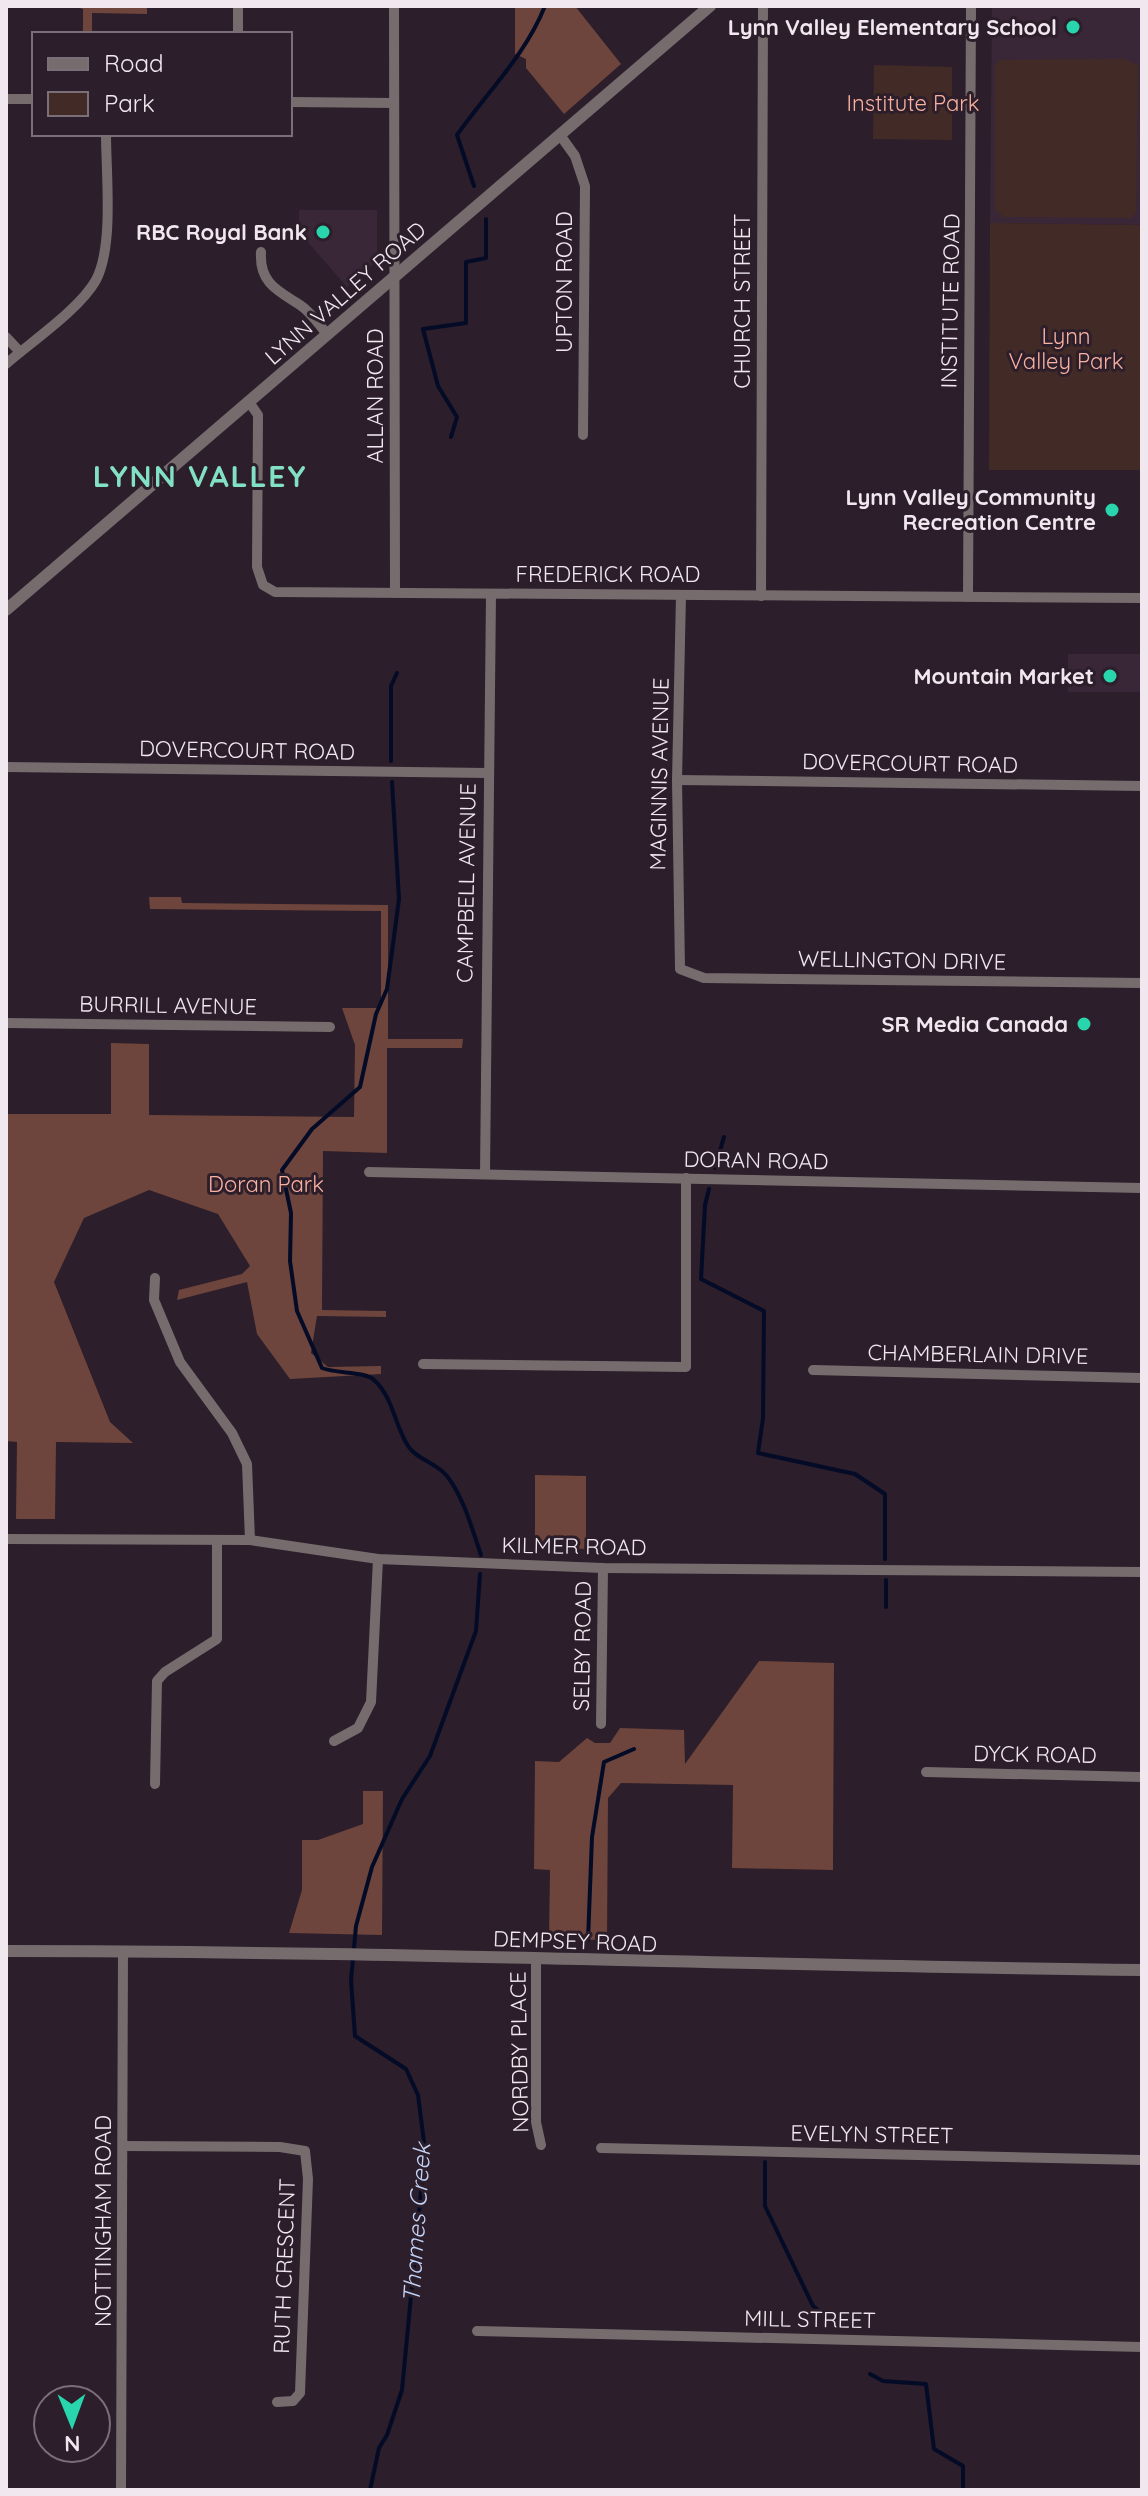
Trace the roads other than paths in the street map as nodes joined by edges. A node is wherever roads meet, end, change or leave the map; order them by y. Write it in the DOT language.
graph roads {
  1 [pos="238,6"];
  2 [pos="394,6"];
  3 [pos="710,6"];
  4 [pos="763,6"];
  5 [pos="971,6"];
  6 [pos="238,32"];
  7 [pos="6,99"];
  8 [pos="32,99"];
  9 [pos="292,102"];
  10 [pos="394,103"];
  11 [pos="560,135"];
  12 [pos="106,136"];
  13 [pos="261,252"];
  14 [pos="394,277"];
  15 [pos="327,334"];
  16 [pos="6,337"];
  17 [pos="20,352"];
  18 [pos="6,364"];
  19 [pos="249,402"];
  20 [pos="583,435"];
  21 [pos="395,593"];
  22 [pos="491,594"];
  23 [pos="681,595"];
  24 [pos="761,596"];
  25 [pos="968,597"];
  26 [pos="1142,598"];
  27 [pos="6,610"];
  28 [pos="6,767"];
  29 [pos="488,773"];
  30 [pos="677,780"];
  31 [pos="1142,786"];
  32 [pos="678,954"];
  33 [pos="1142,983"];
  34 [pos="6,1023"];
  35 [pos="330,1027"];
  36 [pos="369,1172"];
  37 [pos="485,1174"];
  38 [pos="686,1178"];
  39 [pos="1142,1188"];
  40 [pos="155,1278"];
  41 [pos="423,1364"];
  42 [pos="813,1370"];
  43 [pos="1142,1378"];
  44 [pos="6,1539"];
  45 [pos="217,1540"];
  46 [pos="250,1540"];
  47 [pos="378,1559"];
  48 [pos="603,1568"];
  49 [pos="1142,1572"];
  50 [pos="601,1724"];
  51 [pos="334,1741"];
  52 [pos="926,1772"];
  53 [pos="1142,1777"];
  54 [pos="155,1784"];
  55 [pos="6,1951"];
  56 [pos="123,1953"];
  57 [pos="536,1959"];
  58 [pos="1142,1970"];
  59 [pos="541,2145"];
  60 [pos="123,2146"];
  61 [pos="601,2148"];
  62 [pos="1142,2160"];
  63 [pos="477,2331"];
  64 [pos="1142,2347"];
  65 [pos="277,2402"];
  66 [pos="121,2490"];
  1 -- 6 [label="street"];
  2 -- 10 [label="street, ALLAN ROAD"];
  3 -- 11 [label="street, LYNN VALLEY ROAD"];
  4 -- 24 [label="street, CHURCH STREET"];
  5 -- 25 [label="street, INSTITUTE ROAD"];
  7 -- 8 [label="street"];
  9 -- 10 [label="street"];
  10 -- 14 [label="street, ALLAN ROAD"];
  11 -- 14 [label="street, LYNN VALLEY ROAD"];
  11 -- 20 [label="street, UPTON ROAD"];
  12 -- 17 [label="street"];
  13 -- 15 [label="street"];
  14 -- 15 [label="street, LYNN VALLEY ROAD"];
  14 -- 21 [label="street, ALLAN ROAD"];
  15 -- 19 [label="street, LYNN VALLEY ROAD"];
  16 -- 17 [label="street"];
  17 -- 18 [label="street"];
  19 -- 21 [label="street, FREDERICK ROAD"];
  19 -- 27 [label="street, LYNN VALLEY ROAD"];
  21 -- 22 [label="street, FREDERICK ROAD"];
  22 -- 23 [label="street, FREDERICK ROAD"];
  22 -- 29 [label="street, CAMPBELL AVENUE"];
  23 -- 24 [label="street, FREDERICK ROAD"];
  23 -- 30 [label="street, MAGINNIS AVENUE"];
  24 -- 25 [label="street, FREDERICK ROAD"];
  25 -- 26 [label="street, FREDERICK ROAD"];
  28 -- 29 [label="street, DOVERCOURT ROAD"];
  29 -- 37 [label="street, CAMPBELL AVENUE"];
  30 -- 31 [label="street, DOVERCOURT ROAD"];
  30 -- 32 [label="street, MAGINNIS AVENUE"];
  32 -- 33 [label="street, WELLINGTON DRIVE"];
  34 -- 35 [label="street, BURRILL AVENUE"];
  36 -- 37 [label="street, DORAN ROAD"];
  37 -- 38 [label="street, DORAN ROAD"];
  38 -- 39 [label="street, DORAN ROAD"];
  38 -- 41 [label="street"];
  40 -- 46 [label="street"];
  42 -- 43 [label="street, CHAMBERLAIN DRIVE"];
  44 -- 45 [label="street, KILMER ROAD"];
  45 -- 46 [label="street, KILMER ROAD"];
  45 -- 54 [label="street"];
  46 -- 47 [label="street, KILMER ROAD"];
  47 -- 48 [label="street, KILMER ROAD"];
  47 -- 51 [label="street"];
  48 -- 49 [label="street, KILMER ROAD"];
  48 -- 50 [label="street, SELBY ROAD"];
  52 -- 53 [label="street, DYCK ROAD"];
  55 -- 56 [label="street, DEMPSEY ROAD"];
  56 -- 57 [label="street, DEMPSEY ROAD"];
  56 -- 60 [label="street, NOTTINGHAM ROAD"];
  57 -- 58 [label="street, DEMPSEY ROAD"];
  57 -- 59 [label="street, NORDBY PLACE"];
  60 -- 65 [label="street, RUTH CRESCENT"];
  60 -- 66 [label="street, NOTTINGHAM ROAD"];
  61 -- 62 [label="street, EVELYN STREET"];
  63 -- 64 [label="street, MILL STREET"];
}
